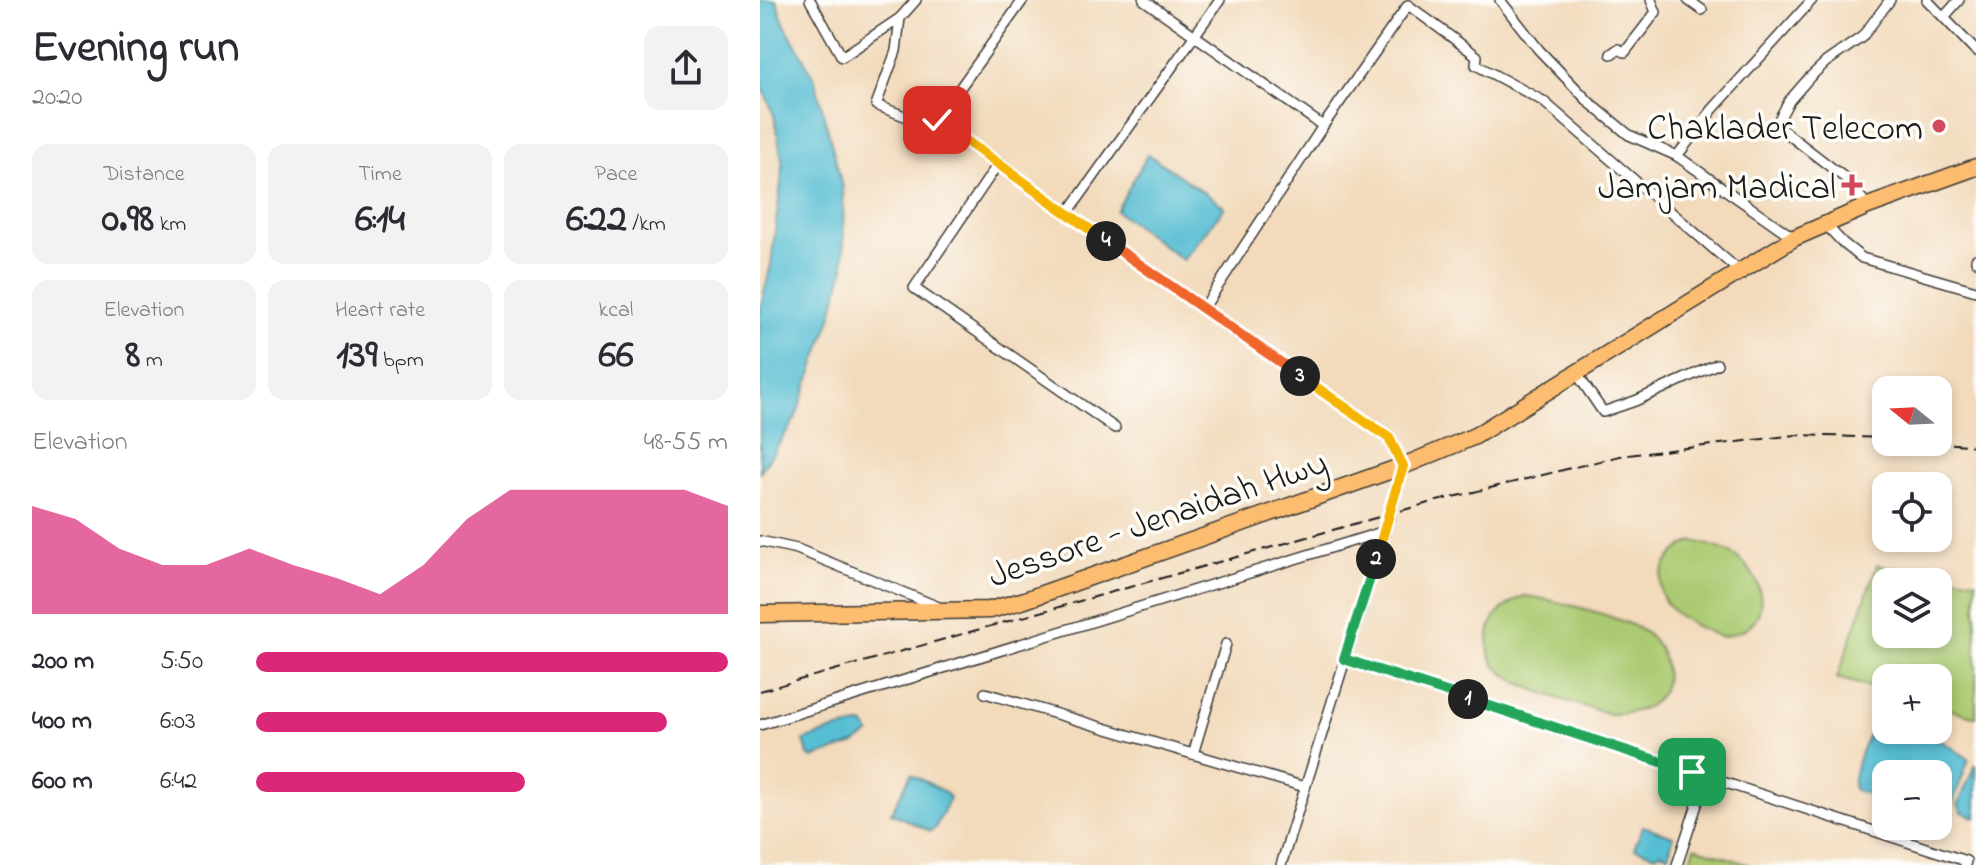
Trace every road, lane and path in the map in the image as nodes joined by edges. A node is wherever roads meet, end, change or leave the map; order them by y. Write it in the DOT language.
graph roads {
  1 [pos="810,0"];
  2 [pos="916,0"];
  3 [pos="1023,0"];
  4 [pos="1144,0"];
  5 [pos="1220,0"];
  6 [pos="1500,0"];
  7 [pos="1651,0"];
  8 [pos="1688,0"];
  9 [pos="1812,0"];
  10 [pos="1890,0"];
  11 [pos="1927,0"];
  12 [pos="1959,0"];
  13 [pos="1412,3"];
  14 [pos="1702,10"];
  15 [pos="1944,17"];
  16 [pos="900,18"];
  17 [pos="1196,37"];
  18 [pos="1976,51"];
  19 [pos="1611,54"];
  20 [pos="937,120"];
  21 [pos="1323,126"];
  22 [pos="1677,156"];
  23 [pos="998,164"];
  24 [pos="1976,167"];
  25 [pos="1868,206"];
  26 [pos="1067,214"];
  27 [pos="1826,225"];
  28 [pos="1794,238"];
  29 [pos="1738,270"];
  30 [pos="1976,291"];
  31 [pos="1203,309"];
  32 [pos="1717,364"];
  33 [pos="1577,374"];
  34 [pos="1115,428"];
  35 [pos="1403,466"];
  36 [pos="1385,531"];
  37 [pos="760,541"];
  38 [pos="952,612"];
  39 [pos="760,614"];
  40 [pos="1226,644"];
  41 [pos="1344,659"];
  42 [pos="985,693"];
  43 [pos="760,725"];
  44 [pos="1193,754"];
  45 [pos="1706,777"];
  46 [pos="1305,787"];
  47 [pos="1969,864"];
  48 [pos="1281,865"];
  49 [pos="1677,865"];
  1 -- 16 [label="street"];
  2 -- 16 [label="street"];
  3 -- 20 [label="street"];
  4 -- 17 [label="street"];
  5 -- 17 [label="street"];
  6 -- 22 [label="street"];
  7 -- 19 [label="street"];
  8 -- 14 [label="street"];
  9 -- 22 [label="street"];
  10 -- 25 [label="street"];
  11 -- 15 [label="street"];
  12 -- 15 [label="street"];
  13 -- 21 [label="street"];
  13 -- 29 [label="street"];
  15 -- 18 [label="street"];
  16 -- 20 [label="street"];
  17 -- 21 [label="street"];
  17 -- 26 [label="street"];
  20 -- 23 [label="street"];
  21 -- 31 [label="street"];
  22 -- 28 [label="street"];
  23 -- 26 [label="street"];
  23 -- 34 [label="street"];
  24 -- 25 [label="highway, Jessore - Jenaidah Hwy"];
  25 -- 27 [label="highway, Jessore - Jenaidah Hwy"];
  26 -- 31 [label="street"];
  27 -- 28 [label="highway, Jessore - Jenaidah Hwy"];
  27 -- 30 [label="street"];
  28 -- 29 [label="highway, Jessore - Jenaidah Hwy"];
  29 -- 33 [label="highway, Jessore - Jenaidah Hwy"];
  31 -- 35 [label="street"];
  32 -- 33 [label="street"];
  33 -- 35 [label="highway, Jessore - Jenaidah Hwy"];
  35 -- 36 [label="street"];
  35 -- 38 [label="highway, Jessore - Jenaidah Hwy"];
  36 -- 41 [label="street"];
  36 -- 43 [label="street"];
  37 -- 38 [label="street"];
  38 -- 39 [label="highway, Jessore - Jenaidah Hwy"];
  40 -- 44 [label="street"];
  41 -- 45 [label="street"];
  41 -- 46 [label="street"];
  42 -- 44 [label="street"];
  44 -- 46 [label="street"];
  45 -- 47 [label="street"];
  45 -- 49 [label="street"];
  46 -- 48 [label="street"];
}
